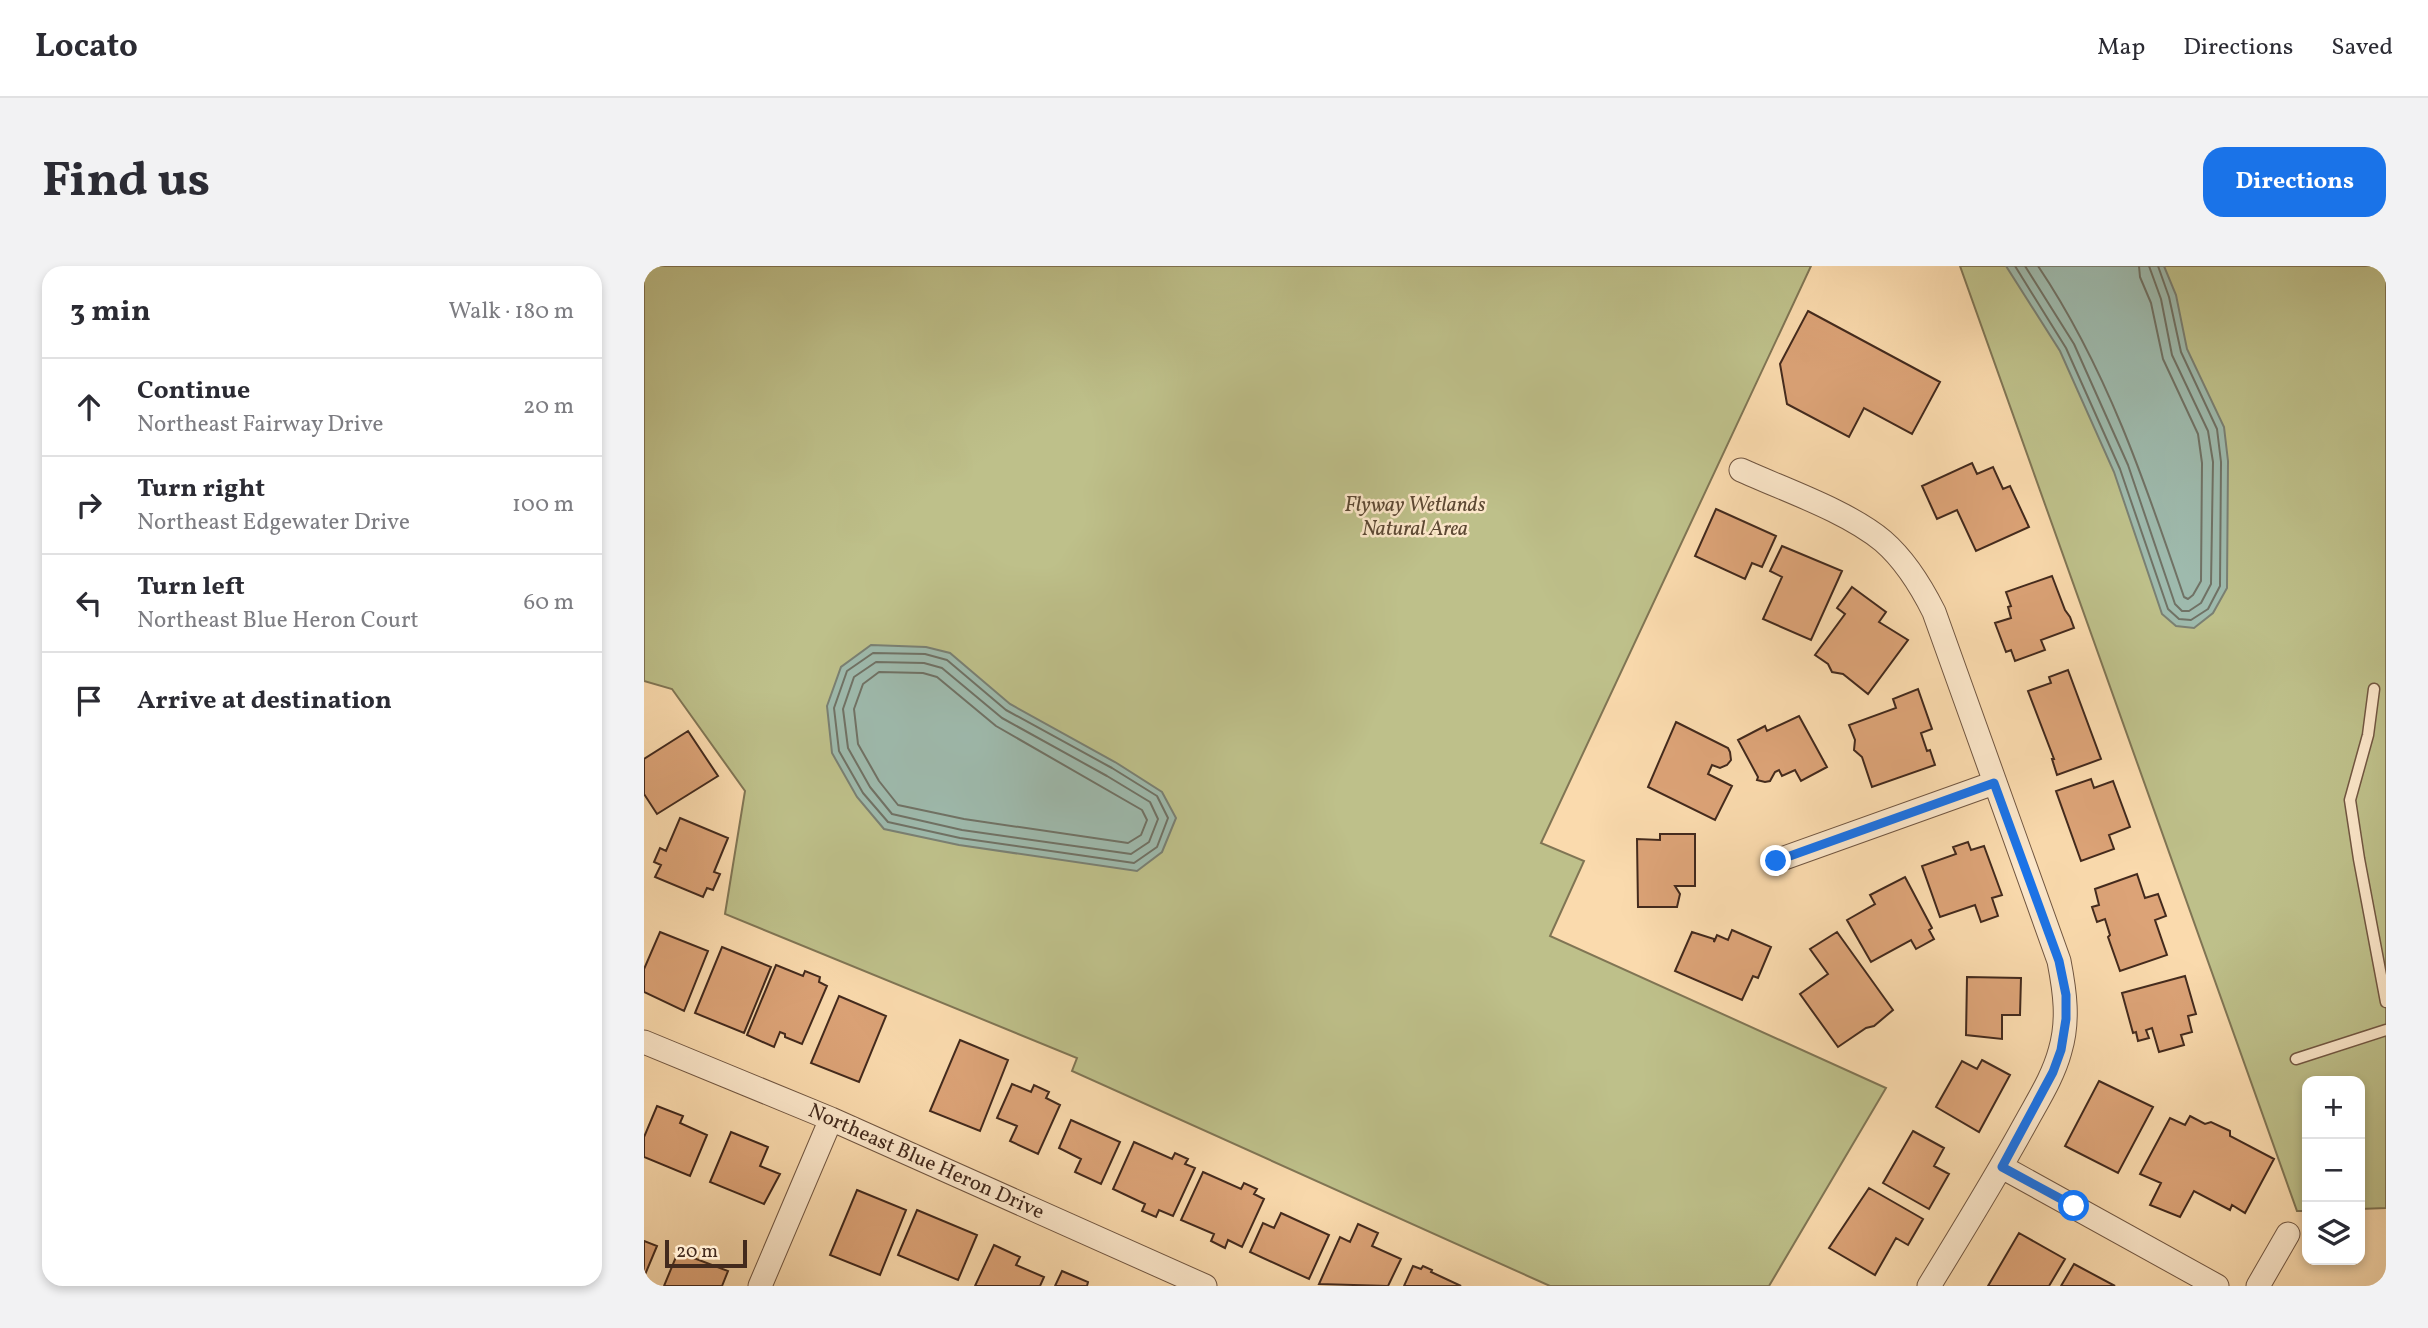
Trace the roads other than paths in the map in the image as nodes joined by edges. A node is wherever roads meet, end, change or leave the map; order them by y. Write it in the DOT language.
graph roads {
  1 [pos="1741,470"];
  2 [pos="2374,689"];
  3 [pos="1994,783"];
  4 [pos="1776,861"];
  5 [pos="2386,1002"];
  6 [pos="2386,1030"];
  7 [pos="644,1042"];
  8 [pos="2296,1059"];
  9 [pos="831,1119"];
  10 [pos="2002,1167"];
  11 [pos="2288,1234"];
  12 [pos="760,1286"];
  13 [pos="1205,1286"];
  14 [pos="1929,1286"];
  15 [pos="2217,1286"];
  16 [pos="2258,1286"];
  1 -- 3 [label="street"];
  2 -- 5 [label="lane"];
  3 -- 4 [label="street"];
  3 -- 10 [label="street"];
  6 -- 8 [label="lane"];
  7 -- 9 [label="street, Northeast Blue Heron Drive"];
  9 -- 12 [label="street"];
  9 -- 13 [label="street, Northeast Blue Heron Drive"];
  10 -- 14 [label="street"];
  10 -- 15 [label="street"];
  11 -- 16 [label="street"];
}
